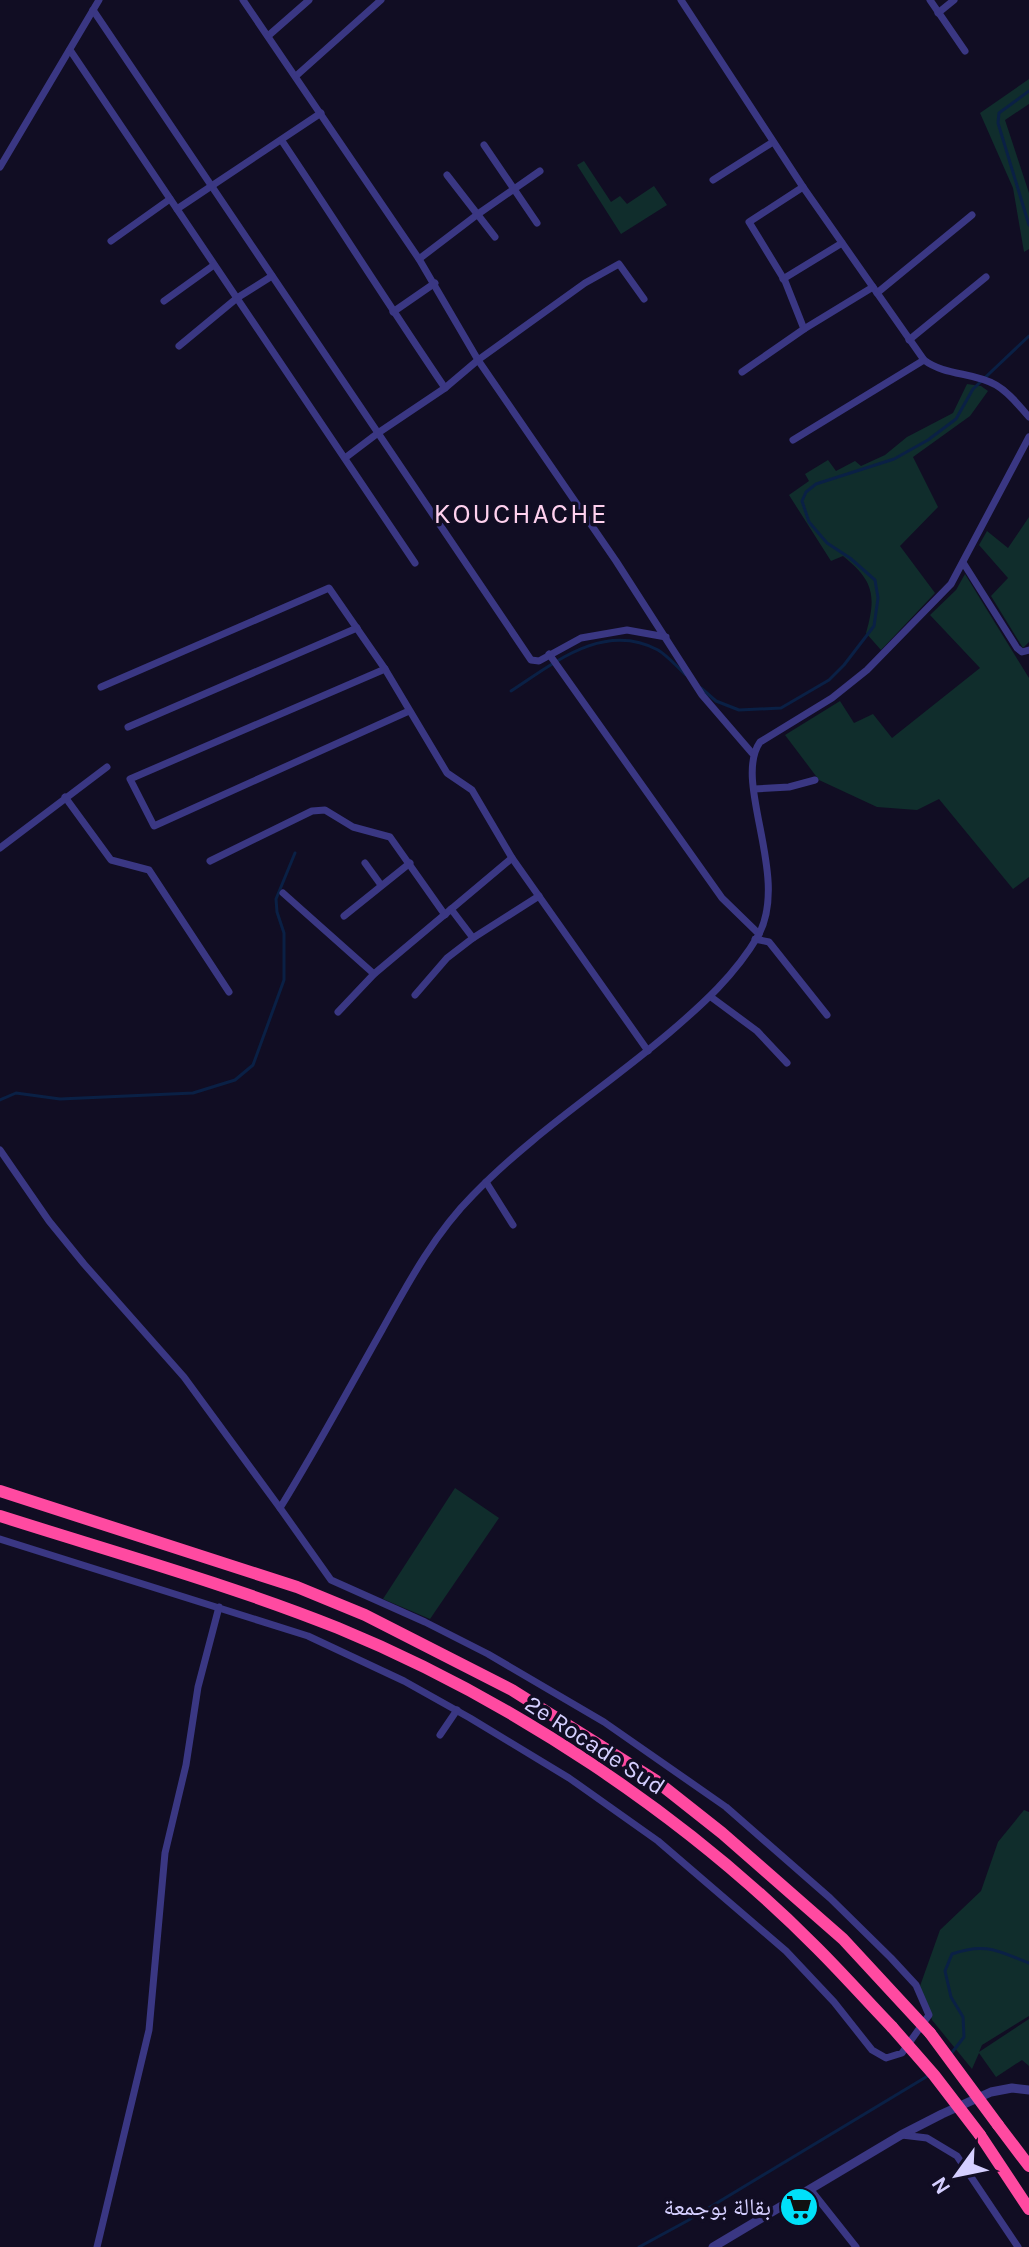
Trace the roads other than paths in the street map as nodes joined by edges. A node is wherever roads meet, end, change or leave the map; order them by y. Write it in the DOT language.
graph roads {
  1 [pos="99,0"];
  2 [pos="243,0"];
  3 [pos="309,0"];
  4 [pos="381,0"];
  5 [pos="681,0"];
  6 [pos="930,0"];
  7 [pos="954,0"];
  8 [pos="93,10"];
  9 [pos="938,13"];
  10 [pos="268,36"];
  11 [pos="70,50"];
  12 [pos="965,51"];
  13 [pos="296,76"];
  14 [pos="321,113"];
  15 [pos="282,141"];
  16 [pos="773,142"];
  17 [pos="484,145"];
  18 [pos="0,167"];
  19 [pos="540,171"];
  20 [pos="447,175"];
  21 [pos="713,180"];
  22 [pos="212,186"];
  23 [pos="803,187"];
  24 [pos="514,189"];
  25 [pos="170,199"];
  26 [pos="177,209"];
  27 [pos="478,214"];
  28 [pos="972,215"];
  29 [pos="537,223"];
  30 [pos="495,237"];
  31 [pos="111,241"];
  32 [pos="842,243"];
  33 [pos="419,259"];
  34 [pos="214,265"];
  35 [pos="272,276"];
  36 [pos="986,277"];
  37 [pos="783,279"];
  38 [pos="435,283"];
  39 [pos="875,290"];
  40 [pos="237,298"];
  41 [pos="644,299"];
  42 [pos="164,301"];
  43 [pos="393,312"];
  44 [pos="804,329"];
  45 [pos="909,340"];
  46 [pos="179,346"];
  47 [pos="478,360"];
  48 [pos="924,360"];
  49 [pos="742,372"];
  50 [pos="445,388"];
  51 [pos="1029,417"];
  52 [pos="378,433"];
  53 [pos="1029,437"];
  54 [pos="793,440"];
  55 [pos="345,458"];
  56 [pos="415,563"];
  57 [pos="964,564"];
  58 [pos="357,628"];
  59 [pos="666,637"];
  60 [pos="1029,650"];
  61 [pos="549,654"];
  62 [pos="385,669"];
  63 [pos="101,687"];
  64 [pos="409,711"];
  65 [pos="128,727"];
  66 [pos="752,753"];
  67 [pos="107,767"];
  68 [pos="815,780"];
  69 [pos="754,789"];
  70 [pos="65,797"];
  71 [pos="0,848"];
  72 [pos="512,858"];
  73 [pos="210,861"];
  74 [pos="365,863"];
  75 [pos="410,863"];
  76 [pos="381,885"];
  77 [pos="283,893"];
  78 [pos="539,896"];
  79 [pos="448,912"];
  80 [pos="344,916"];
  81 [pos="757,936"];
  82 [pos="473,938"];
  83 [pos="374,974"];
  84 [pos="229,992"];
  85 [pos="415,995"];
  86 [pos="711,997"];
  87 [pos="338,1012"];
  88 [pos="827,1015"];
  89 [pos="648,1051"];
  90 [pos="787,1063"];
  91 [pos="0,1150"];
  92 [pos="486,1182"];
  93 [pos="513,1225"];
  94 [pos="0,1491"];
  95 [pos="280,1508"];
  96 [pos="0,1516"];
  97 [pos="0,1539"];
  98 [pos="219,1607"];
  99 [pos="457,1710"];
  100 [pos="440,1735"];
  101 [pos="926,2029"];
  102 [pos="1029,2090"];
  103 [pos="901,2135"];
  104 [pos="1029,2166"];
  105 [pos="810,2189"];
  106 [pos="1029,2209"];
  107 [pos="97,2247"];
  108 [pos="713,2247"];
  109 [pos="856,2247"];
  110 [pos="1018,2247"];
  1 -- 8 [label="street"];
  2 -- 10 [label="street"];
  3 -- 10 [label="street"];
  4 -- 13 [label="street"];
  5 -- 16 [label="street"];
  6 -- 9 [label="street"];
  7 -- 9 [label="street"];
  8 -- 11 [label="street"];
  8 -- 22 [label="street"];
  9 -- 12 [label="street"];
  10 -- 13 [label="street"];
  11 -- 18 [label="street"];
  11 -- 25 [label="street"];
  13 -- 14 [label="street"];
  14 -- 15 [label="street"];
  14 -- 33 [label="street"];
  15 -- 22 [label="street"];
  15 -- 43 [label="street"];
  16 -- 21 [label="street"];
  16 -- 23 [label="street"];
  17 -- 24 [label="street"];
  19 -- 24 [label="street"];
  20 -- 27 [label="street"];
  22 -- 26 [label="street"];
  22 -- 35 [label="street"];
  23 -- 32 [label="street"];
  23 -- 37 [label="street"];
  24 -- 27 [label="street"];
  24 -- 29 [label="street"];
  25 -- 26 [label="street"];
  25 -- 31 [label="street"];
  26 -- 34 [label="street"];
  27 -- 30 [label="street"];
  27 -- 33 [label="street"];
  28 -- 39 [label="street"];
  32 -- 37 [label="street"];
  32 -- 39 [label="street"];
  33 -- 38 [label="street"];
  34 -- 40 [label="street"];
  34 -- 42 [label="street"];
  35 -- 40 [label="street"];
  35 -- 52 [label="street"];
  36 -- 45 [label="street"];
  37 -- 44 [label="street"];
  38 -- 43 [label="street"];
  38 -- 47 [label="street"];
  39 -- 44 [label="street"];
  39 -- 45 [label="street"];
  40 -- 46 [label="street"];
  40 -- 55 [label="street"];
  41 -- 47 [label="street"];
  43 -- 50 [label="street"];
  44 -- 49 [label="street"];
  45 -- 48 [label="street"];
  47 -- 50 [label="street"];
  47 -- 59 [label="street"];
  48 -- 51 [label="street"];
  48 -- 54 [label="street"];
  50 -- 52 [label="street"];
  52 -- 55 [label="street"];
  52 -- 61 [label="street"];
  53 -- 57 [label="street"];
  55 -- 56 [label="street"];
  57 -- 60 [label="street"];
  57 -- 66 [label="street"];
  58 -- 62 [label="street"];
  58 -- 63 [label="street"];
  58 -- 65 [label="street"];
  59 -- 61 [label="street"];
  59 -- 66 [label="street"];
  61 -- 81 [label="street"];
  62 -- 64 [label="street"];
  62 -- 64 [label="street"];
  64 -- 72 [label="street"];
  66 -- 69 [label="street"];
  67 -- 70 [label="street"];
  68 -- 69 [label="street"];
  69 -- 81 [label="street"];
  70 -- 71 [label="street"];
  70 -- 84 [label="street"];
  72 -- 78 [label="street"];
  72 -- 79 [label="street"];
  73 -- 75 [label="street"];
  74 -- 76 [label="street"];
  75 -- 76 [label="street"];
  75 -- 79 [label="street"];
  76 -- 80 [label="street"];
  77 -- 83 [label="street"];
  78 -- 82 [label="street"];
  78 -- 89 [label="street"];
  79 -- 82 [label="street"];
  79 -- 83 [label="street"];
  81 -- 86 [label="street"];
  81 -- 88 [label="street"];
  82 -- 85 [label="street"];
  83 -- 87 [label="street"];
  86 -- 89 [label="street"];
  86 -- 90 [label="street"];
  89 -- 92 [label="street"];
  91 -- 95 [label="street"];
  92 -- 93 [label="street"];
  92 -- 95 [label="street"];
  94 -- 101 [label="highway, 2e Rocade Sud"];
  95 -- 101 [label="street"];
  96 -- 106 [label="highway, 2e Rocade Sud, bridge"];
  97 -- 98 [label="street"];
  98 -- 99 [label="street"];
  98 -- 107 [label="street"];
  99 -- 100 [label="street"];
  99 -- 101 [label="street"];
  101 -- 104 [label="highway, 2e Rocade Sud, bridge"];
  102 -- 103 [label="street"];
  103 -- 105 [label="street"];
  103 -- 110 [label="street"];
  105 -- 108 [label="street"];
  105 -- 109 [label="street"];
}
